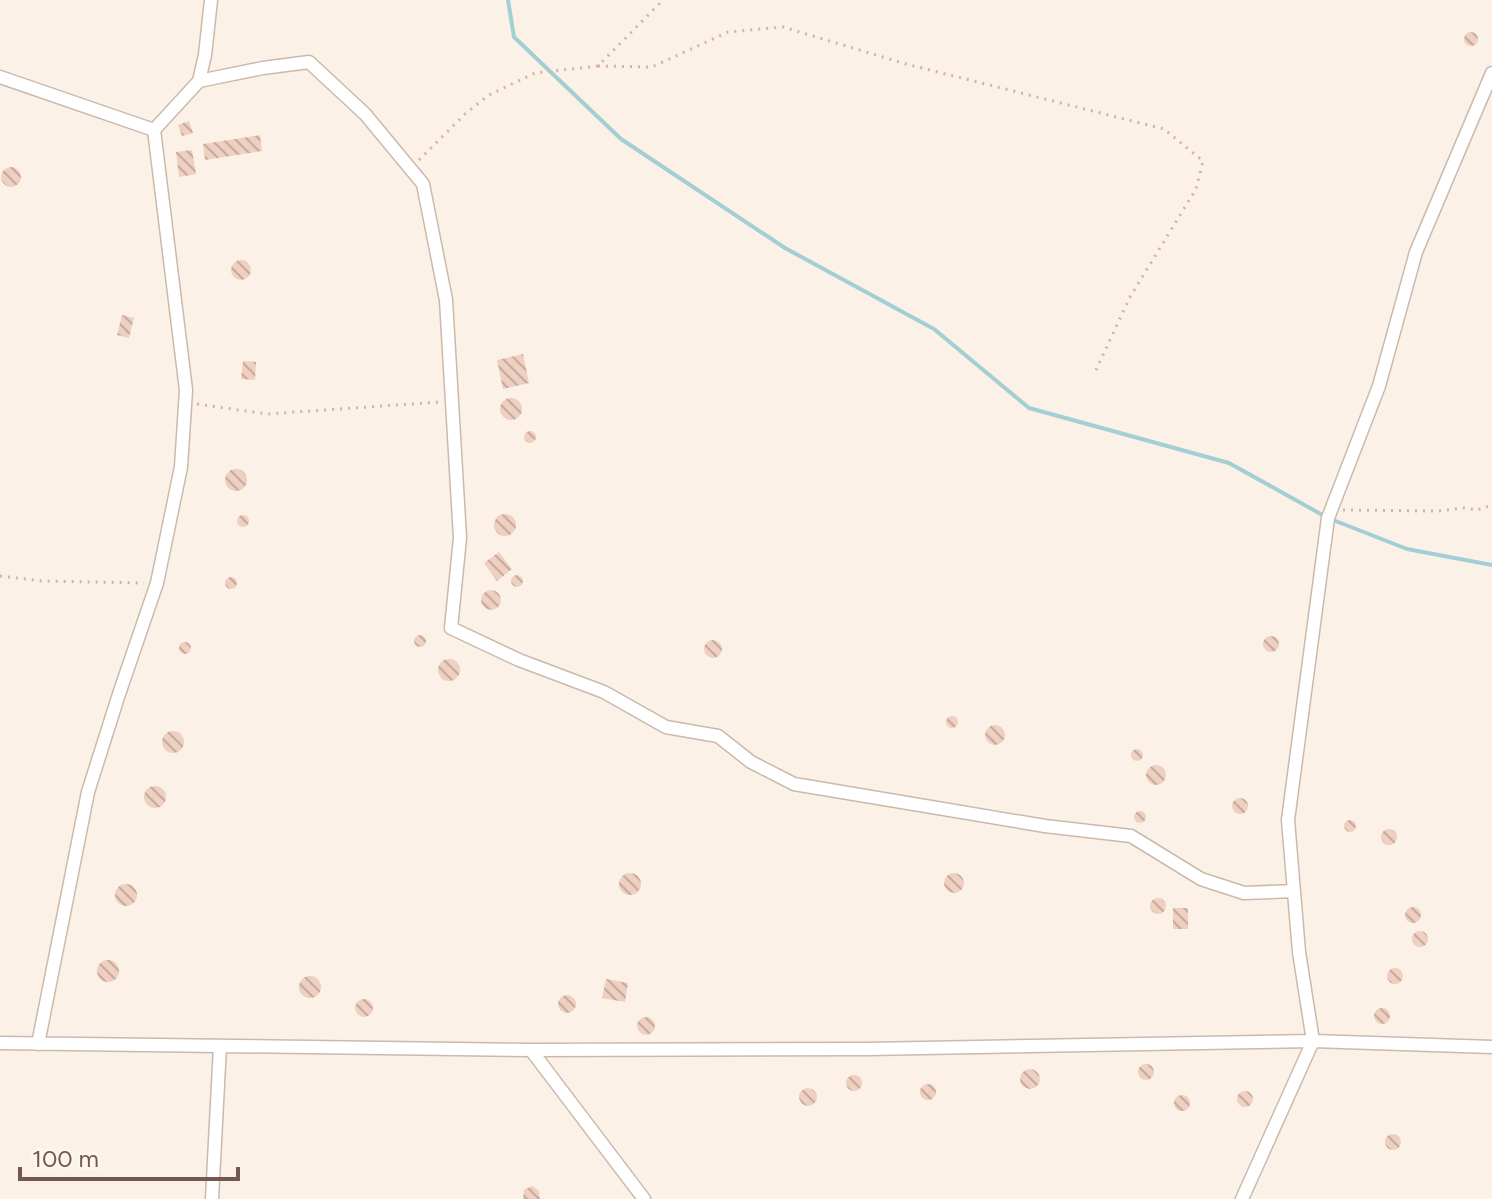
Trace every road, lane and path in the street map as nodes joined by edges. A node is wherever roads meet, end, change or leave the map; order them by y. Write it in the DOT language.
graph roads {
  1 [pos="211,0"];
  2 [pos="663,0"];
  3 [pos="598,66"];
  4 [pos="1492,73"];
  5 [pos="0,77"];
  6 [pos="199,81"];
  7 [pos="154,130"];
  8 [pos="411,169"];
  9 [pos="1096,370"];
  10 [pos="452,402"];
  11 [pos="185,403"];
  12 [pos="1492,505"];
  13 [pos="1331,510"];
  14 [pos="0,576"];
  15 [pos="157,583"];
  16 [pos="1294,891"];
  17 [pos="1313,1041"];
  18 [pos="0,1043"];
  19 [pos="38,1044"];
  20 [pos="220,1046"];
  21 [pos="1492,1047"];
  22 [pos="531,1050"];
  23 [pos="212,1199"];
  24 [pos="644,1199"];
  25 [pos="1242,1199"];
  1 -- 6 [label="street"];
  2 -- 3 [label="path"];
  3 -- 8 [label="path"];
  3 -- 9 [label="path"];
  4 -- 13 [label="street"];
  5 -- 7 [label="street"];
  6 -- 7 [label="street"];
  6 -- 8 [label="street"];
  7 -- 11 [label="street"];
  8 -- 10 [label="street"];
  10 -- 11 [label="path"];
  10 -- 16 [label="street"];
  11 -- 15 [label="street"];
  12 -- 13 [label="path"];
  13 -- 16 [label="street"];
  14 -- 15 [label="path"];
  15 -- 19 [label="street"];
  16 -- 17 [label="street"];
  17 -- 21 [label="street"];
  17 -- 22 [label="street"];
  17 -- 25 [label="street"];
  18 -- 19 [label="street"];
  19 -- 20 [label="street"];
  20 -- 22 [label="street"];
  20 -- 23 [label="street"];
  22 -- 24 [label="street"];
}
